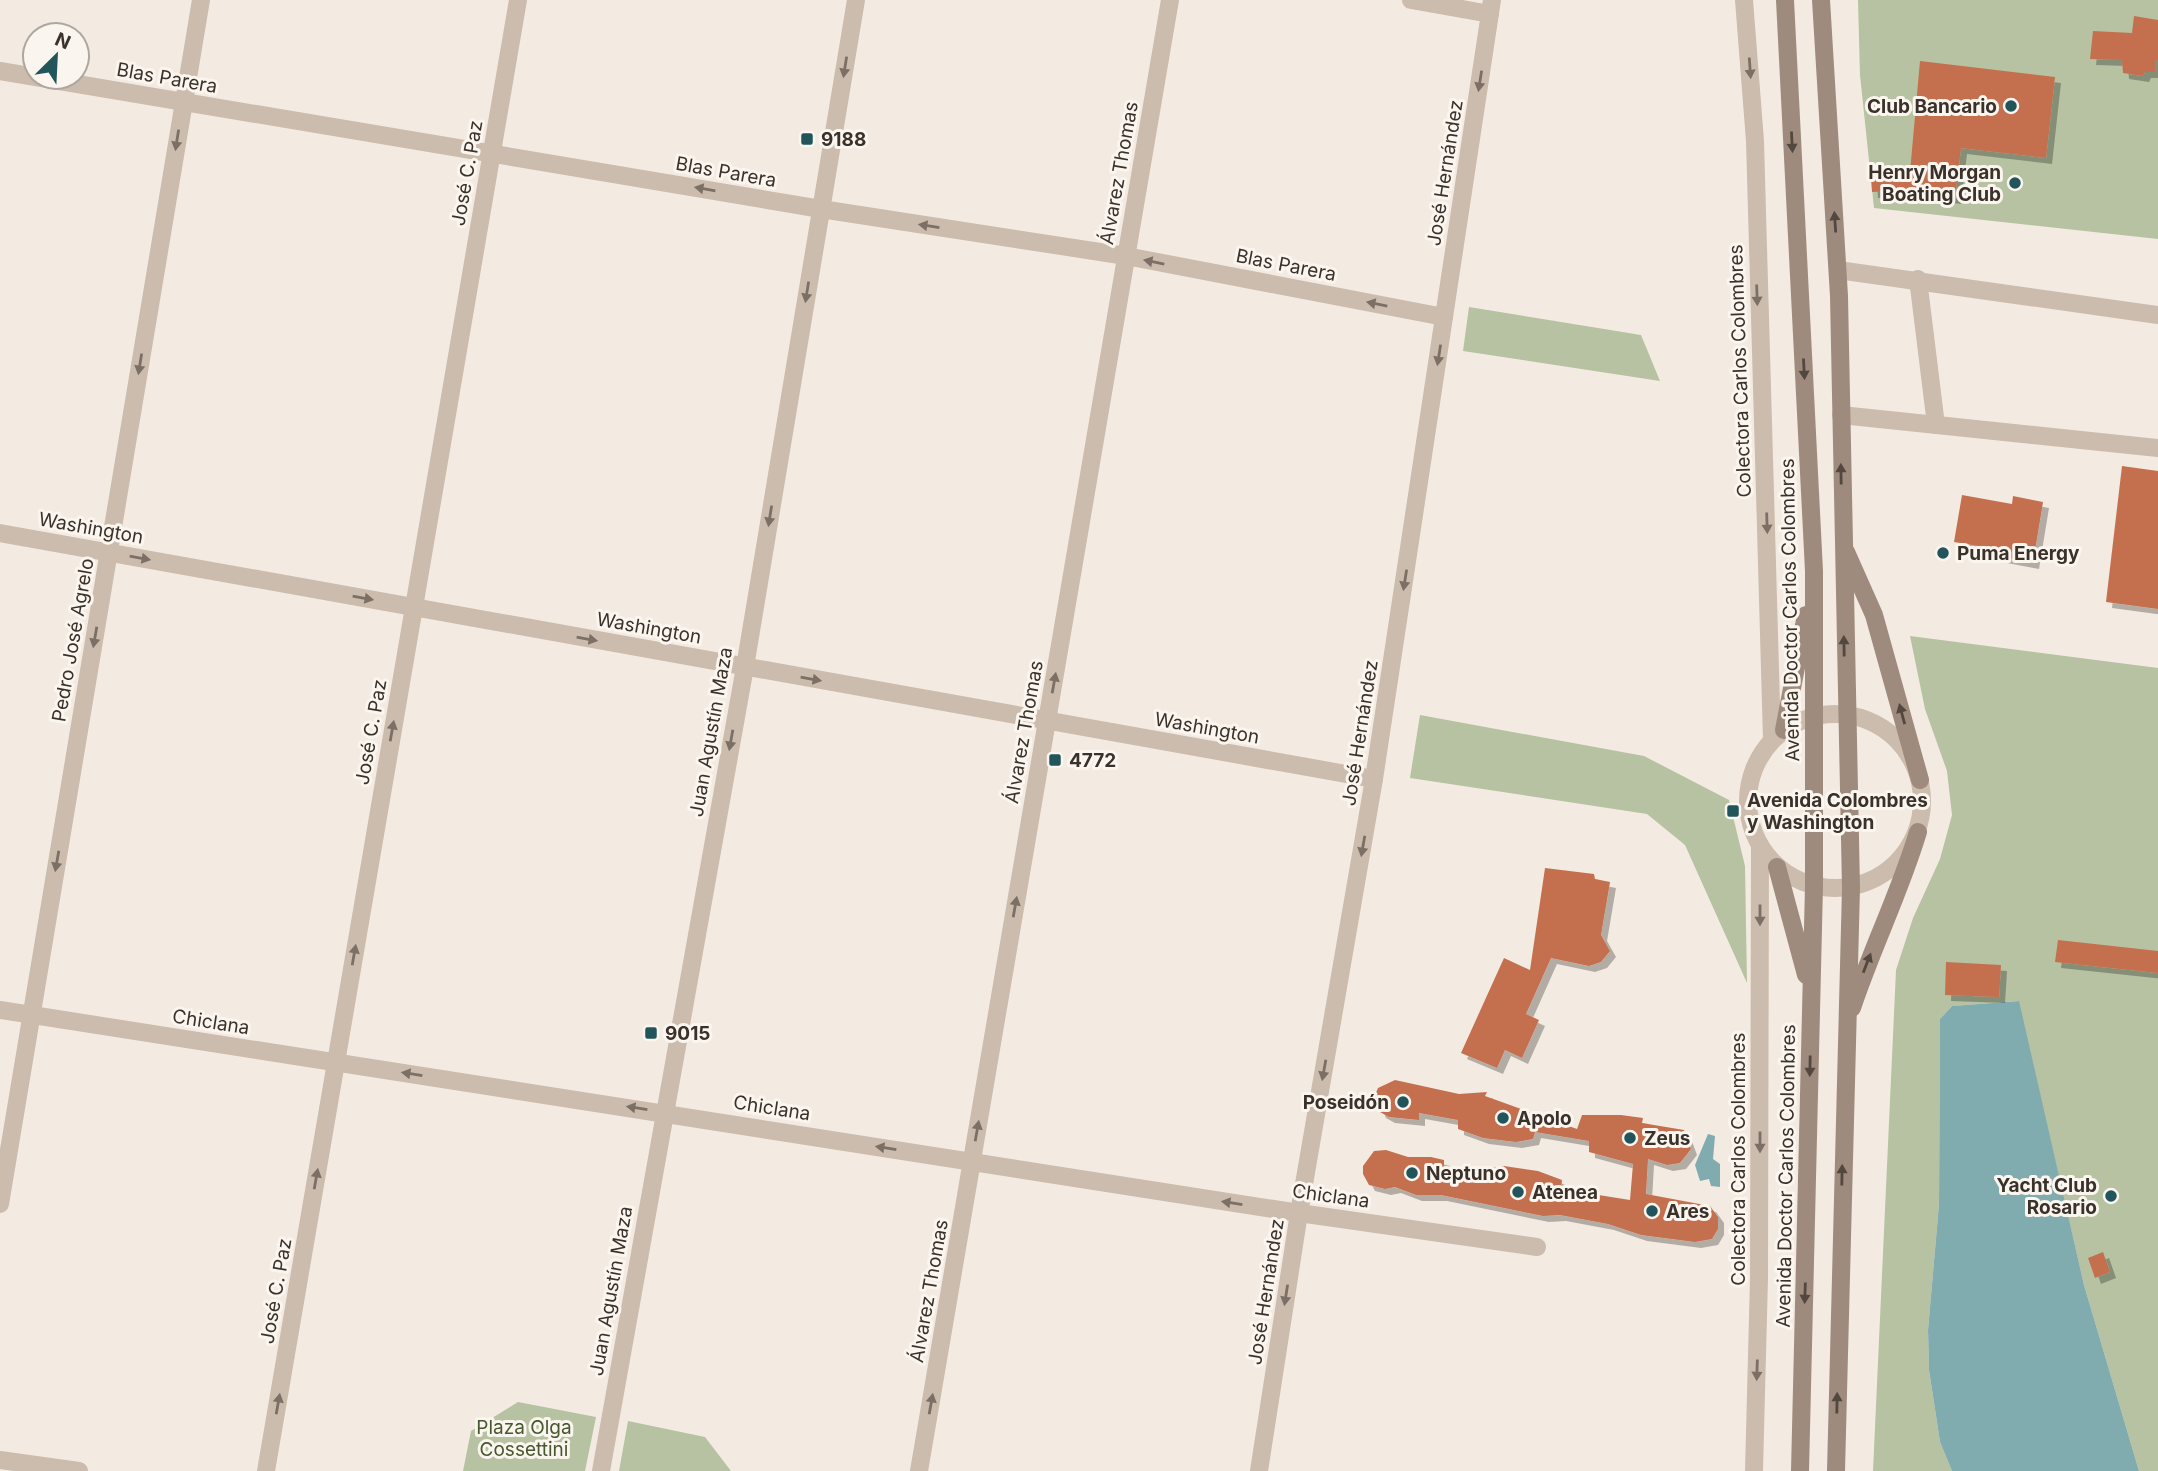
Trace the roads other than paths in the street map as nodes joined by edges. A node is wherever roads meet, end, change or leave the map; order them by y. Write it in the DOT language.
graph roads {
  1 [pos="201,0"];
  2 [pos="518,0"];
  3 [pos="856,0"];
  4 [pos="1170,0"];
  5 [pos="1411,0"];
  6 [pos="1744,0"];
  7 [pos="1785,0"];
  8 [pos="1821,0"];
  9 [pos="1491,7"];
  10 [pos="0,71"];
  11 [pos="183,103"];
  12 [pos="492,153"];
  13 [pos="821,209"];
  14 [pos="1126,256"];
  15 [pos="1838,270"];
  16 [pos="1918,279"];
  17 [pos="2158,316"];
  18 [pos="1444,317"];
  19 [pos="1841,415"];
  20 [pos="1936,425"];
  21 [pos="2158,448"];
  22 [pos="0,533"];
  23 [pos="1842,542"];
  24 [pos="109,552"];
  25 [pos="1814,571"];
  26 [pos="414,607"];
  27 [pos="745,667"];
  28 [pos="1846,715"];
  29 [pos="1814,716"];
  30 [pos="1047,721"];
  31 [pos="1778,735"];
  32 [pos="1374,779"];
  33 [pos="1920,780"];
  34 [pos="1917,832"];
  35 [pos="1760,846"];
  36 [pos="1777,867"];
  37 [pos="1814,886"];
  38 [pos="1851,888"];
  39 [pos="1811,998"];
  40 [pos="0,1010"];
  41 [pos="31,1015"];
  42 [pos="1845,1028"];
  43 [pos="335,1062"];
  44 [pos="663,1112"];
  45 [pos="972,1162"];
  46 [pos="0,1204"];
  47 [pos="1299,1213"];
  48 [pos="1537,1247"];
  49 [pos="0,1460"];
  50 [pos="79,1471"];
  51 [pos="267,1471"];
  52 [pos="601,1471"];
  53 [pos="919,1471"];
  54 [pos="1259,1471"];
  55 [pos="1754,1471"];
  56 [pos="1800,1471"];
  57 [pos="1836,1471"];
  1 -- 11 [label="street, Pedro José Agrelo"];
  2 -- 12 [label="street, José C. Paz"];
  3 -- 13 [label="street, Juan Agustín Maza, one-way"];
  4 -- 14 [label="street, Álvarez Thomas"];
  5 -- 9 [label="street"];
  6 -- 31 [label="street, Colectora Carlos Colombres, one-way"];
  7 -- 25 [label="main road, Avenida Doctor Carlos Colombres, one-way"];
  15 -- 8 [label="main road, one-way"];
  9 -- 18 [label="street, José Hernández, one-way"];
  10 -- 11 [label="street, Blas Parera"];
  11 -- 12 [label="street, Blas Parera"];
  11 -- 24 [label="street, Pedro José Agrelo, one-way"];
  13 -- 12 [label="street, Blas Parera, one-way"];
  12 -- 26 [label="street, José C. Paz"];
  14 -- 13 [label="street, Blas Parera, one-way"];
  13 -- 27 [label="street, Juan Agustín Maza, one-way"];
  18 -- 14 [label="street, Blas Parera, one-way"];
  30 -- 14 [label="street, Álvarez Thomas, one-way"];
  15 -- 16 [label="street"];
  15 -- 19 [label="main road"];
  16 -- 17 [label="street"];
  16 -- 20 [label="street"];
  18 -- 32 [label="street, José Hernández, one-way"];
  19 -- 20 [label="street"];
  23 -- 19 [label="main road, one-way"];
  20 -- 21 [label="street"];
  22 -- 24 [label="street, Washington"];
  28 -- 23 [label="main road, one-way"];
  33 -- 23 [label="main road, one-way"];
  24 -- 26 [label="street, Washington, one-way"];
  24 -- 41 [label="street, Pedro José Agrelo, one-way"];
  25 -- 29 [label="main road, Avenida Doctor Carlos Colombres"];
  25 -- 31 [label="main road"];
  26 -- 27 [label="street, Washington, one-way"];
  43 -- 26 [label="street, José C. Paz, one-way"];
  27 -- 30 [label="street, Washington, one-way"];
  27 -- 44 [label="street, Juan Agustín Maza, one-way"];
  28 -- 29 [label="street"];
  28 -- 33 [label="street"];
  28 -- 38 [label="main road"];
  29 -- 31 [label="street"];
  29 -- 37 [label="main road, Avenida Doctor Carlos Colombres"];
  30 -- 32 [label="street, Washington"];
  45 -- 30 [label="street, Álvarez Thomas, one-way"];
  31 -- 35 [label="street"];
  32 -- 47 [label="street, José Hernández, one-way"];
  33 -- 34 [label="street"];
  34 -- 38 [label="street"];
  42 -- 34 [label="main road, one-way"];
  35 -- 36 [label="street"];
  35 -- 55 [label="street, Colectora Carlos Colombres, one-way"];
  36 -- 37 [label="street"];
  36 -- 39 [label="main road"];
  37 -- 38 [label="street"];
  37 -- 39 [label="main road, Avenida Doctor Carlos Colombres"];
  38 -- 42 [label="main road"];
  39 -- 56 [label="main road, Avenida Doctor Carlos Colombres, one-way"];
  40 -- 41 [label="street, Chiclana"];
  41 -- 43 [label="street, Chiclana"];
  41 -- 46 [label="street, Pedro José Agrelo"];
  57 -- 42 [label="main road, one-way"];
  44 -- 43 [label="street, Chiclana, one-way"];
  51 -- 43 [label="street, José C. Paz, one-way"];
  45 -- 44 [label="street, Chiclana, one-way"];
  44 -- 52 [label="street, Juan Agustín Maza"];
  47 -- 45 [label="street, Chiclana, one-way"];
  53 -- 45 [label="street, Álvarez Thomas, one-way"];
  47 -- 48 [label="street, Chiclana"];
  47 -- 54 [label="street, José Hernández, one-way"];
  49 -- 50 [label="street"];
}
